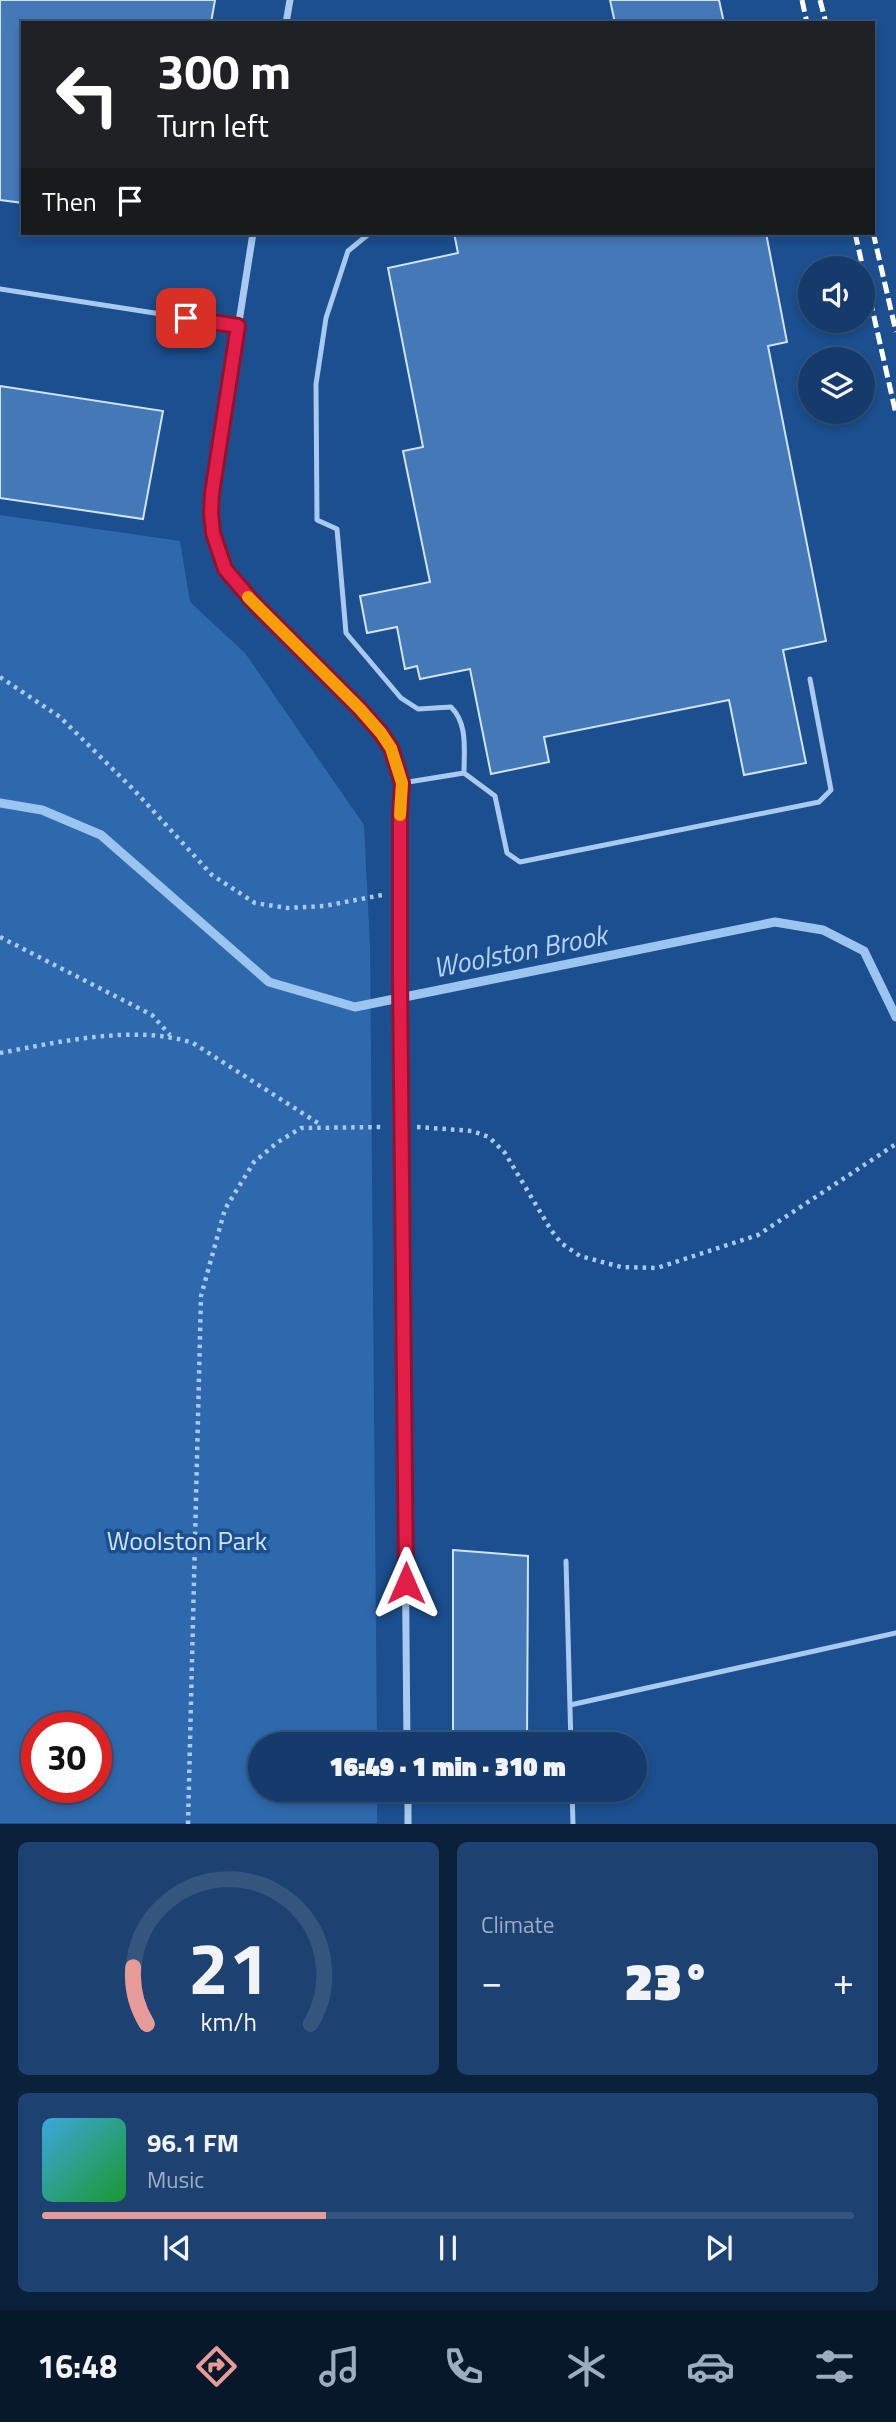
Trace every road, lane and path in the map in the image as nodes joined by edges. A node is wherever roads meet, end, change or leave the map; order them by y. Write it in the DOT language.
graph roads {
  1 [pos="290,0"];
  2 [pos="286,21"];
  3 [pos="253,235"];
  4 [pos="368,235"];
  5 [pos="0,289"];
  6 [pos="238,326"];
  7 [pos="0,677"];
  8 [pos="810,679"];
  9 [pos="464,773"];
  10 [pos="402,783"];
  11 [pos="400,892"];
  12 [pos="0,937"];
  13 [pos="170,1035"];
  14 [pos="0,1053"];
  15 [pos="322,1126"];
  16 [pos="379,1127"];
  17 [pos="418,1127"];
  18 [pos="896,1144"];
  19 [pos="566,1561"];
  20 [pos="896,1633"];
  21 [pos="570,1705"];
  22 [pos="407,1732"];
  23 [pos="571,1732"];
  24 [pos="408,1802"];
  25 [pos="572,1802"];
  26 [pos="188,1824"];
  27 [pos="408,1824"];
  28 [pos="572,1824"];
  1 -- 2 [label="street"];
  3 -- 6 [label="street"];
  4 -- 9 [label="lane"];
  5 -- 6 [label="lane"];
  6 -- 10 [label="street"];
  7 -- 11 [label="path"];
  8 -- 9 [label="lane"];
  9 -- 10 [label="lane"];
  10 -- 11 [label="street"];
  11 -- 22 [label="street"];
  12 -- 13 [label="path"];
  13 -- 14 [label="path"];
  13 -- 15 [label="path"];
  15 -- 16 [label="path"];
  15 -- 26 [label="path"];
  17 -- 18 [label="path"];
  19 -- 21 [label="lane"];
  20 -- 21 [label="lane"];
  21 -- 23 [label="lane"];
  24 -- 27 [label="street"];
  25 -- 28 [label="lane"];
}
